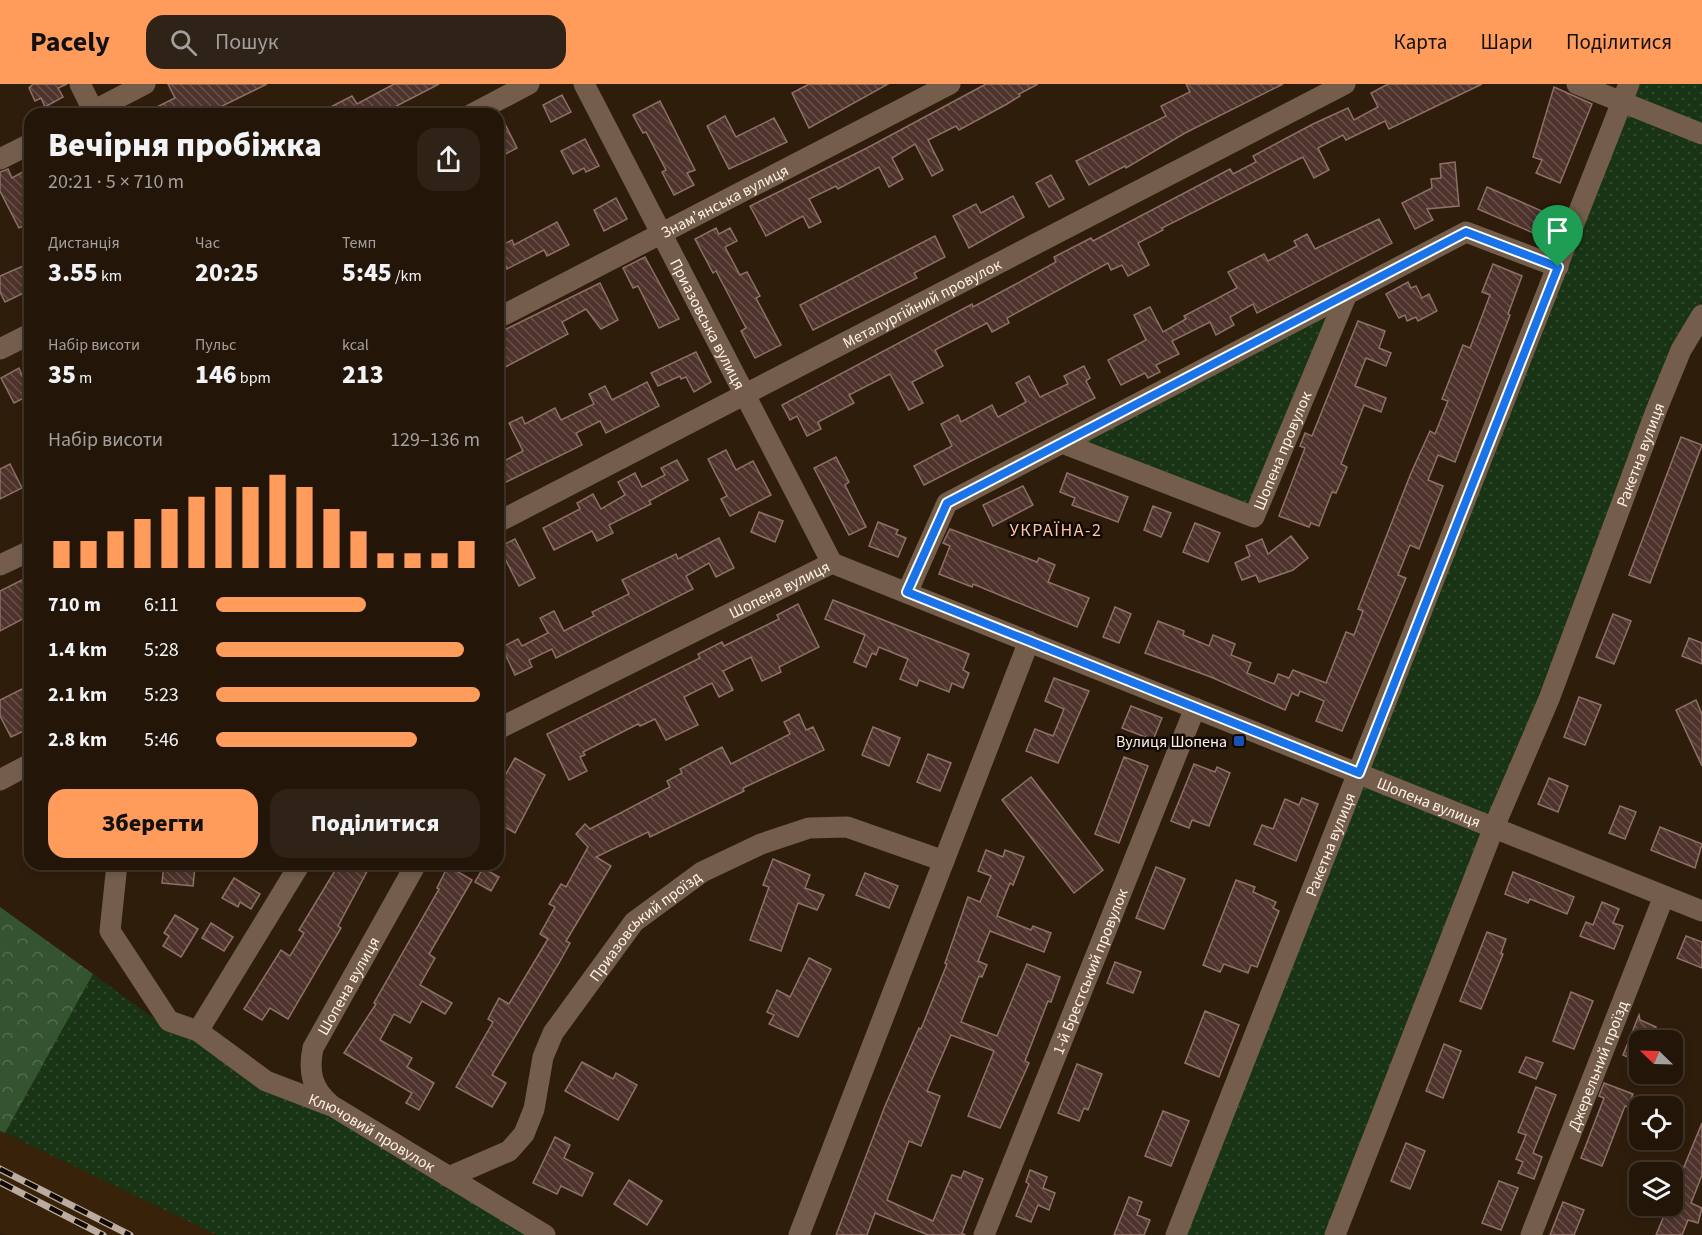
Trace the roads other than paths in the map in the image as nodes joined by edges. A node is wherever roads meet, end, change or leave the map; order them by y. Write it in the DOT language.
graph roads {
  1 [pos="80,84"];
  2 [pos="145,84"];
  3 [pos="529,84"];
  4 [pos="584,84"];
  5 [pos="950,84"];
  6 [pos="1345,84"];
  7 [pos="1577,84"];
  8 [pos="1625,93"];
  9 [pos="90,108"];
  10 [pos="101,108"];
  11 [pos="483,108"];
  12 [pos="1702,134"];
  13 [pos="24,147"];
  14 [pos="0,159"];
  15 [pos="661,235"];
  16 [pos="1558,267"];
  17 [pos="1347,294"];
  18 [pos="504,315"];
  19 [pos="1702,315"];
  20 [pos="24,337"];
  21 [pos="0,349"];
  22 [pos="744,394"];
  23 [pos="1062,443"];
  24 [pos="504,519"];
  25 [pos="24,554"];
  26 [pos="832,563"];
  27 [pos="0,564"];
  28 [pos="907,592"];
  29 [pos="1029,641"];
  30 [pos="1195,708"];
  31 [pos="504,726"];
  32 [pos="24,767"];
  33 [pos="1359,773"];
  34 [pos="0,780"];
  35 [pos="1494,827"];
  36 [pos="944,861"];
  37 [pos="116,870"];
  38 [pos="296,870"];
  39 [pos="413,870"];
  40 [pos="1664,896"];
  41 [pos="1702,911"];
  42 [pos="198,1031"];
  43 [pos="334,1107"];
  44 [pos="449,1177"];
  45 [pos="545,1235"];
  46 [pos="800,1235"];
  47 [pos="984,1235"];
  48 [pos="1176,1235"];
  49 [pos="1335,1235"];
  50 [pos="1531,1235"];
  1 -- 9 [label="street"];
  2 -- 10 [label="street"];
  3 -- 11 [label="street"];
  4 -- 15 [label="street, Приазовська вулиця"];
  5 -- 15 [label="street, Знам’янська вулиця"];
  6 -- 22 [label="street, Металургійний провулок"];
  7 -- 8 [label="street"];
  8 -- 12 [label="street"];
  8 -- 16 [label="street, Ракетна вулиця"];
  13 -- 14 [label="street"];
  15 -- 18 [label="street, Знам’янська вулиця"];
  15 -- 22 [label="street, Приазовська вулиця"];
  16 -- 17 [label="street"];
  16 -- 33 [label="street, Ракетна вулиця"];
  17 -- 23 [label="street"];
  17 -- 23 [label="street, Шопена провулок"];
  19 -- 35 [label="street, Ракетна вулиця"];
  20 -- 21 [label="street"];
  22 -- 24 [label="street, Металургійний провулок"];
  22 -- 26 [label="street, Приазовська вулиця"];
  23 -- 28 [label="street"];
  25 -- 27 [label="street"];
  26 -- 28 [label="street, Шопена вулиця"];
  26 -- 31 [label="street, Шопена вулиця"];
  28 -- 29 [label="street, Шопена вулиця"];
  29 -- 30 [label="street, Шопена вулиця"];
  29 -- 36 [label="street"];
  30 -- 33 [label="street, Шопена вулиця"];
  30 -- 47 [label="street, 1-й Брестський провулок"];
  32 -- 34 [label="street"];
  33 -- 35 [label="street, Шопена вулиця"];
  33 -- 48 [label="street, Ракетна вулиця"];
  35 -- 40 [label="street, Шопена вулиця"];
  35 -- 49 [label="street, Ракетна вулиця"];
  36 -- 44 [label="street, Приазовський проїзд"];
  36 -- 46 [label="street"];
  37 -- 42 [label="street, Ключовий провулок"];
  38 -- 42 [label="street"];
  39 -- 43 [label="street, Шопена вулиця"];
  40 -- 41 [label="street, Шопена вулиця"];
  40 -- 50 [label="street, Джерельний проїзд"];
  42 -- 43 [label="street, Ключовий провулок"];
  43 -- 44 [label="street, Ключовий провулок"];
  44 -- 45 [label="street, Ключовий провулок"];
}
